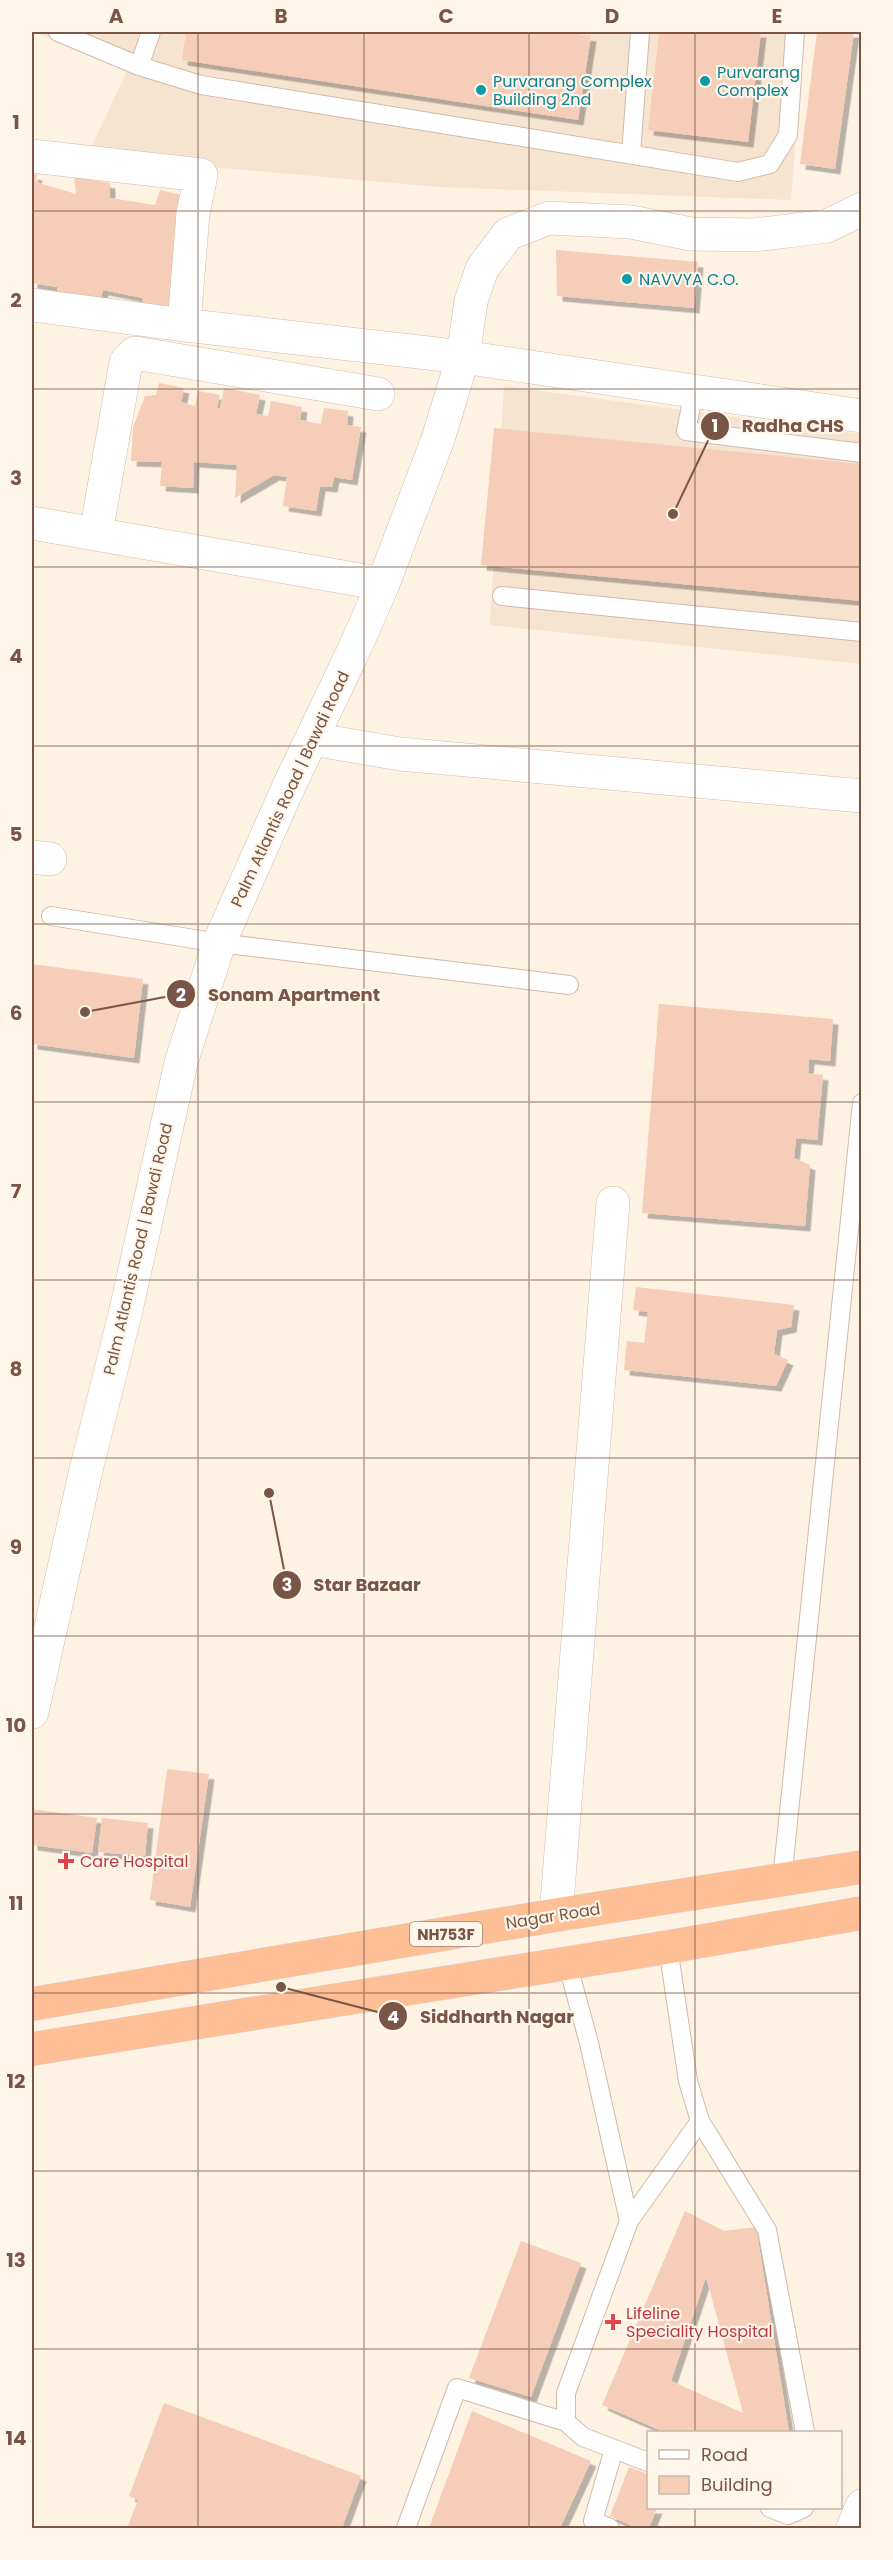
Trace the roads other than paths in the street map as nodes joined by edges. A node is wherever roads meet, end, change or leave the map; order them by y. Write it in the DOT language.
graph roads {
  1 [pos="58,32"];
  2 [pos="151,32"];
  3 [pos="640,32"];
  4 [pos="795,32"];
  5 [pos="139,66"];
  6 [pos="631,154"];
  7 [pos="32,156"];
  8 [pos="861,209"];
  9 [pos="827,226"];
  10 [pos="861,231"];
  11 [pos="32,304"];
  12 [pos="184,325"];
  13 [pos="463,357"];
  14 [pos="694,392"];
  15 [pos="378,394"];
  16 [pos="861,416"];
  17 [pos="861,453"];
  18 [pos="32,523"];
  19 [pos="96,533"];
  20 [pos="383,584"];
  21 [pos="502,596"];
  22 [pos="861,632"];
  23 [pos="312,739"];
  24 [pos="861,796"];
  25 [pos="51,916"];
  26 [pos="219,943"];
  27 [pos="569,985"];
  28 [pos="861,1103"];
  29 [pos="613,1203"];
  30 [pos="32,1712"];
  31 [pos="861,1867"];
  32 [pos="782,1880"];
  33 [pos="861,1913"];
  34 [pos="556,1914"];
  35 [pos="476,1928"];
  36 [pos="669,1947"];
  37 [pos="567,1962"];
  38 [pos="474,1978"];
  39 [pos="32,2004"];
  40 [pos="32,2049"];
  41 [pos="700,2121"];
  42 [pos="629,2221"];
  43 [pos="566,2422"];
  44 [pos="804,2431"];
  45 [pos="614,2449"];
  46 [pos="647,2462"];
  47 [pos="861,2506"];
  48 [pos="773,2509"];
  49 [pos="802,2509"];
  50 [pos="406,2529"];
  51 [pos="610,2529"];
  52 [pos="853,2529"];
  1 -- 5 [label="lane"];
  2 -- 5 [label="lane"];
  3 -- 6 [label="lane"];
  4 -- 6 [label="lane"];
  5 -- 6 [label="lane"];
  7 -- 12 [label="street"];
  8 -- 9 [label="street, Palm Atlantis Road | Bawdi Road"];
  9 -- 10 [label="street"];
  9 -- 13 [label="street, Palm Atlantis Road | Bawdi Road"];
  11 -- 12 [label="street"];
  12 -- 13 [label="street"];
  13 -- 14 [label="street"];
  13 -- 20 [label="street, Palm Atlantis Road | Bawdi Road"];
  14 -- 16 [label="street"];
  14 -- 17 [label="lane"];
  15 -- 19 [label="street"];
  18 -- 19 [label="street"];
  19 -- 20 [label="street"];
  20 -- 23 [label="street, Palm Atlantis Road | Bawdi Road"];
  21 -- 22 [label="lane"];
  23 -- 24 [label="street"];
  23 -- 26 [label="street, Palm Atlantis Road | Bawdi Road"];
  25 -- 26 [label="lane"];
  26 -- 27 [label="lane"];
  26 -- 30 [label="street, Palm Atlantis Road | Bawdi Road"];
  28 -- 32 [label="lane"];
  29 -- 34 [label="street"];
  31 -- 32 [label="highway, Nagar Road / NH753F"];
  32 -- 34 [label="highway, Nagar Road / NH753F"];
  33 -- 36 [label="highway"];
  34 -- 35 [label="highway, Nagar Road / NH753F"];
  35 -- 38 [label="highway"];
  35 -- 39 [label="highway, Nagar Road / NH753F"];
  36 -- 37 [label="highway"];
  36 -- 41 [label="lane"];
  37 -- 38 [label="highway"];
  37 -- 42 [label="lane"];
  38 -- 40 [label="highway"];
  41 -- 42 [label="lane"];
  41 -- 44 [label="lane"];
  42 -- 43 [label="lane"];
  43 -- 45 [label="lane"];
  43 -- 50 [label="lane"];
  45 -- 46 [label="lane"];
  45 -- 51 [label="lane"];
  47 -- 52 [label="street"];
  48 -- 49 [label="lane"];
}
